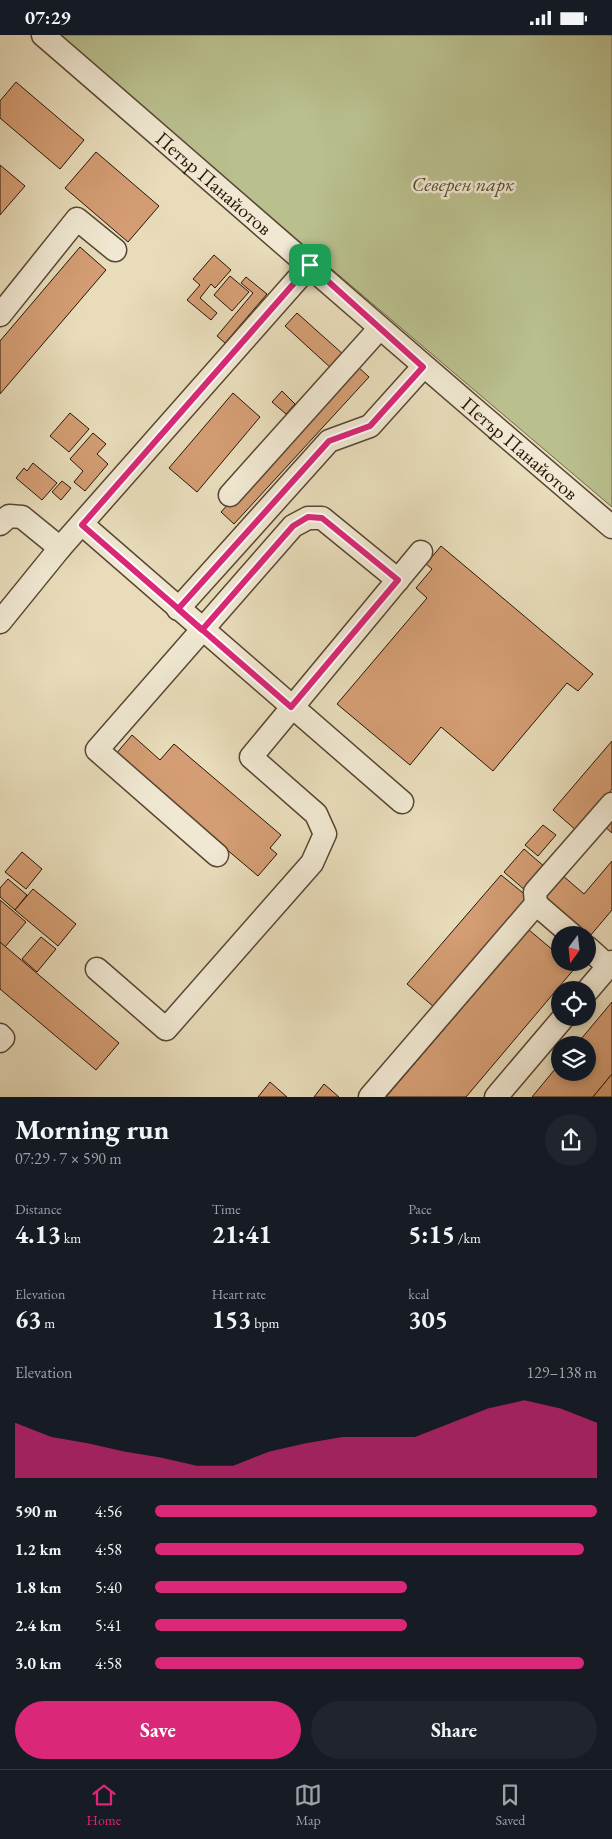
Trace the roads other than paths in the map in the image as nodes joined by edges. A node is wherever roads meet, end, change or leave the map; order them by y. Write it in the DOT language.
graph roads {
  1 [pos="43,35"];
  2 [pos="115,250"];
  3 [pos="310,265"];
  4 [pos="0,315"];
  5 [pos="379,329"];
  6 [pos="423,367"];
  7 [pos="230,495"];
  8 [pos="0,523"];
  9 [pos="82,525"];
  10 [pos="612,527"];
  11 [pos="60,548"];
  12 [pos="421,552"];
  13 [pos="398,580"];
  14 [pos="178,609"];
  15 [pos="0,622"];
  16 [pos="202,630"];
  17 [pos="291,707"];
  18 [pos="402,802"];
  19 [pos="612,804"];
  20 [pos="217,855"];
  21 [pos="536,904"];
  22 [pos="562,926"];
  23 [pos="596,954"];
  24 [pos="610,964"];
  25 [pos="97,969"];
  26 [pos="596,981"];
  27 [pos="556,1026"];
  28 [pos="0,1035"];
  29 [pos="0,1041"];
  30 [pos="370,1097"];
  31 [pos="496,1097"];
  1 -- 3 [label="street, Петър Панайотов"];
  2 -- 4 [label="street"];
  3 -- 5 [label="street, Петър Панайотов"];
  3 -- 9 [label="street"];
  5 -- 6 [label="street, Петър Панайотов"];
  5 -- 7 [label="street"];
  6 -- 10 [label="street, Петър Панайотов"];
  6 -- 14 [label="street"];
  8 -- 11 [label="street"];
  9 -- 11 [label="street"];
  9 -- 14 [label="street"];
  11 -- 15 [label="street"];
  12 -- 13 [label="street"];
  13 -- 16 [label="street"];
  13 -- 17 [label="street"];
  14 -- 16 [label="street"];
  16 -- 17 [label="street"];
  16 -- 20 [label="street"];
  17 -- 18 [label="street"];
  17 -- 25 [label="street"];
  19 -- 21 [label="street"];
  21 -- 22 [label="street"];
  21 -- 30 [label="street"];
  23 -- 24 [label="street"];
  24 -- 26 [label="street"];
  27 -- 31 [label="street"];
  28 -- 29 [label="street"];
}
